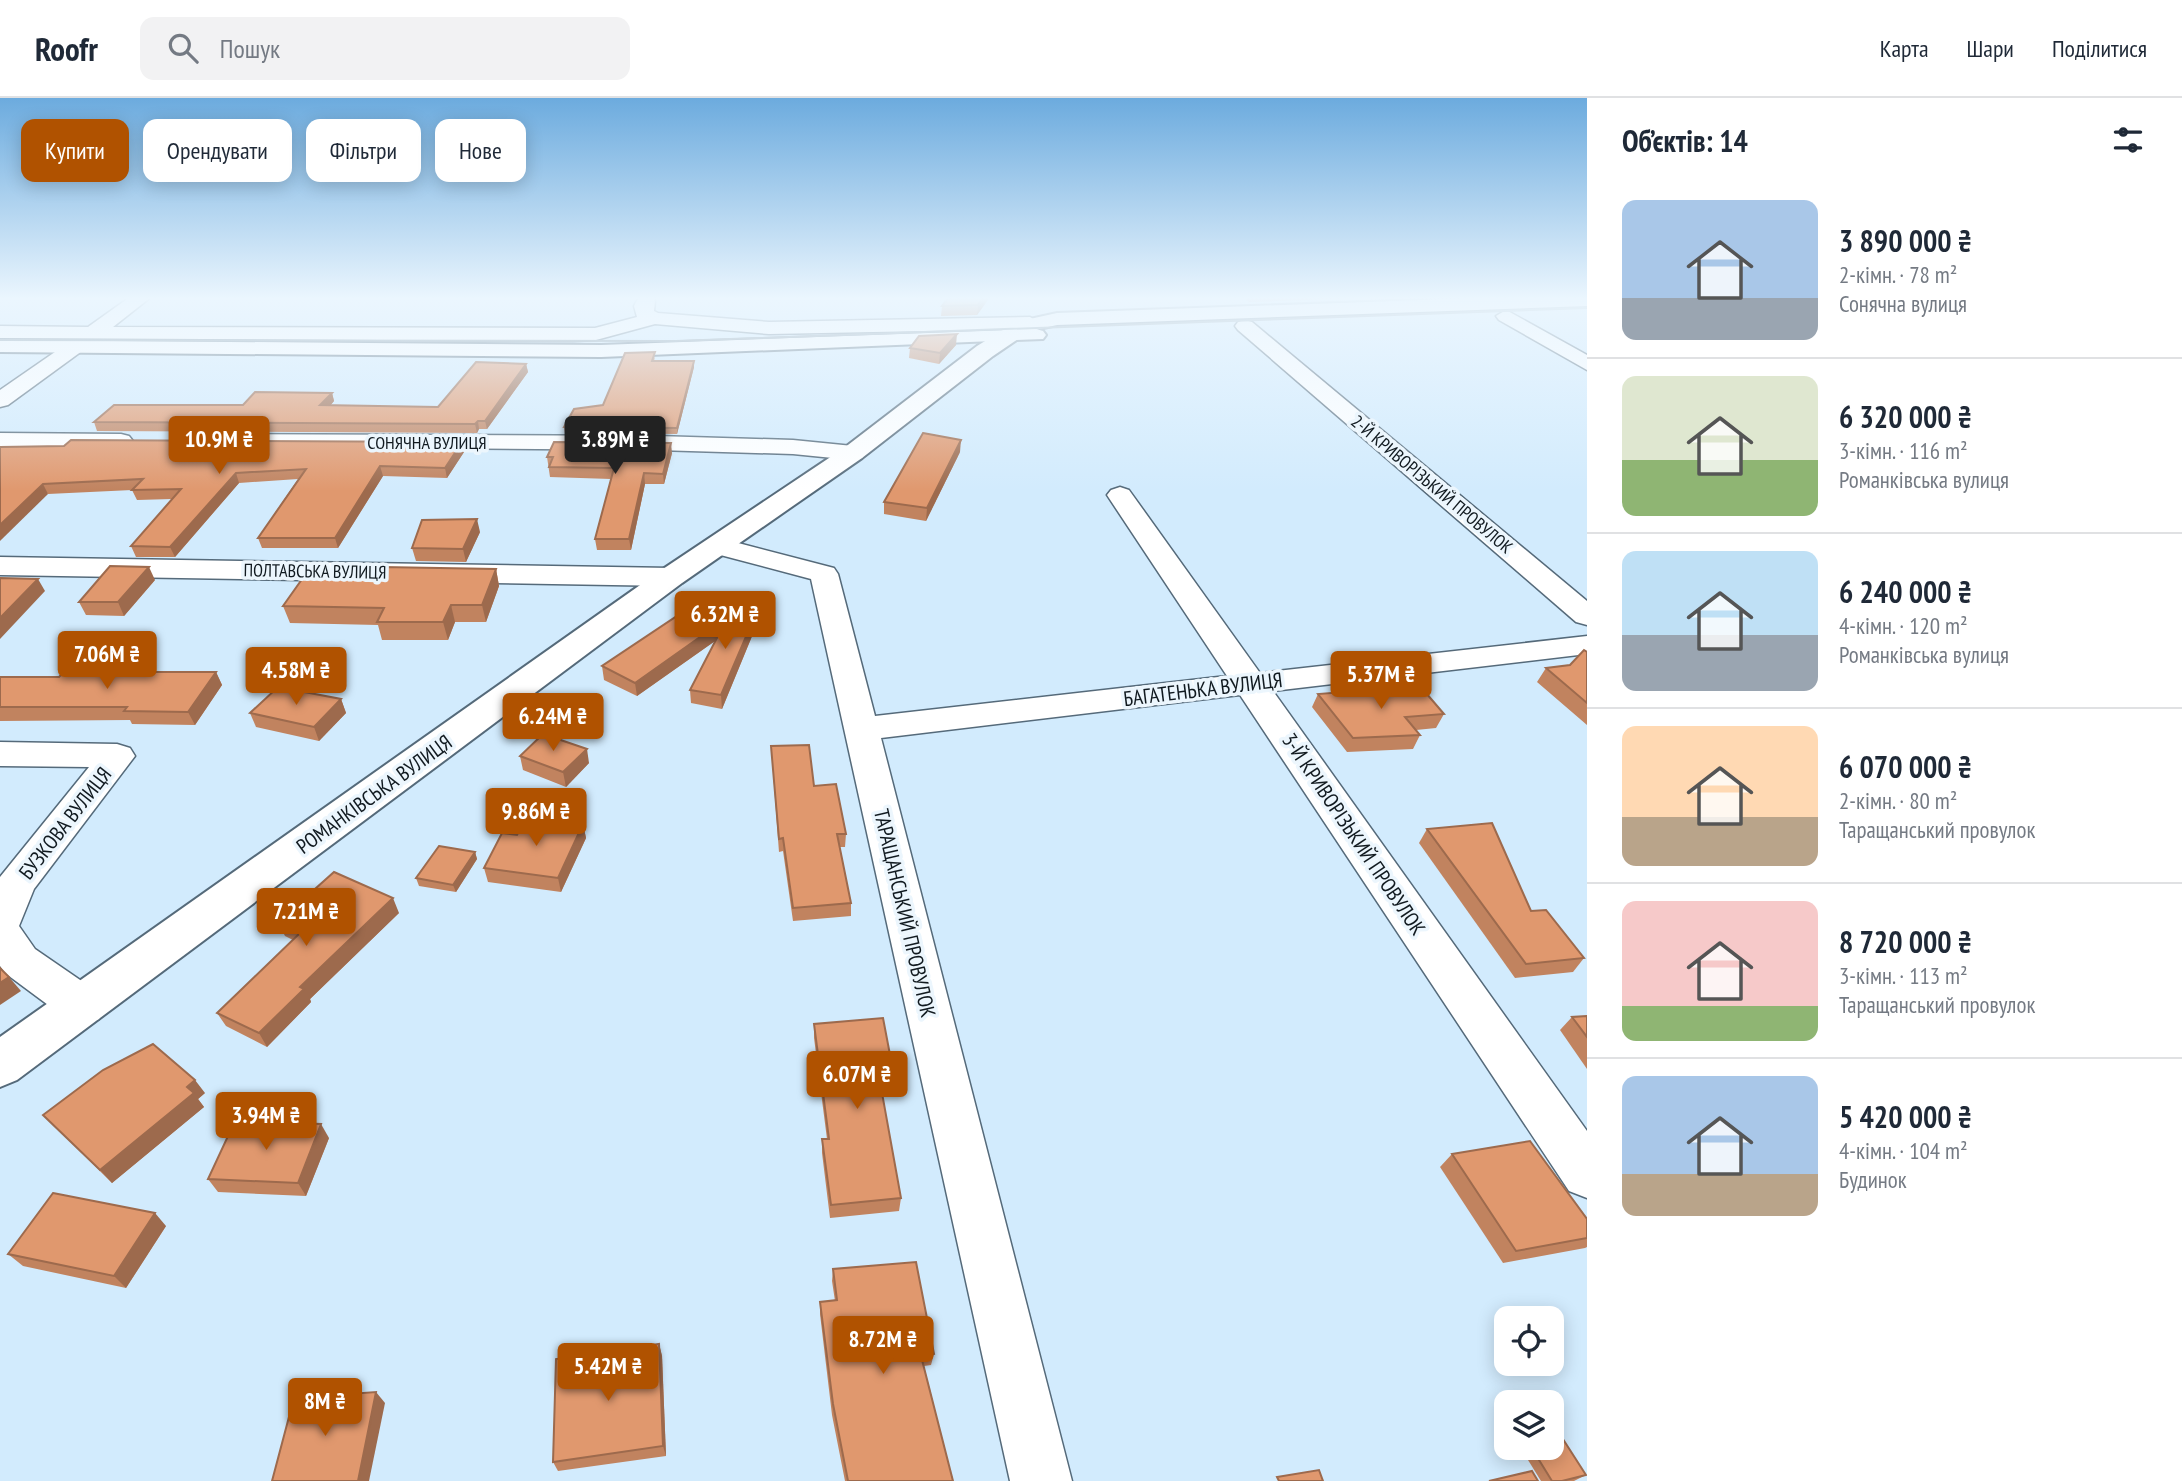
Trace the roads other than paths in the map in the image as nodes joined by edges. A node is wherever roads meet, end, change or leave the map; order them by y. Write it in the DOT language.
graph roads {
  1 [pos="54,362"];
  2 [pos="972,362"];
  3 [pos="1287,362"];
  4 [pos="0,400"];
  5 [pos="0,440"];
  6 [pos="140,441"];
  7 [pos="182,441"];
  8 [pos="853,453"];
  9 [pos="1120,495"];
  10 [pos="719,546"];
  11 [pos="0,566"];
  12 [pos="671,577"];
  13 [pos="1587,616"];
  14 [pos="1587,645"];
  15 [pos="1250,684"];
  16 [pos="861,729"];
  17 [pos="0,754"];
  18 [pos="0,922"];
  19 [pos="0,932"];
  20 [pos="82,1006"];
  21 [pos="0,1065"];
  22 [pos="1587,1174"];
  23 [pos="1041,1481"];
  1 -- 4 [label="street"];
  2 -- 8 [label="main road, РОМАНКІВСЬКА ВУЛИЦЯ"];
  3 -- 13 [label="street, 2-Й КРИВОРІЗЬКИЙ ПРОВУЛОК"];
  5 -- 6 [label="street"];
  7 -- 8 [label="street, СОНЯЧНА ВУЛИЦЯ"];
  8 -- 10 [label="main road, РОМАНКІВСЬКА ВУЛИЦЯ"];
  9 -- 15 [label="street, 3-Й КРИВОРІЗЬКИЙ ПРОВУЛОК"];
  10 -- 12 [label="main road, РОМАНКІВСЬКА ВУЛИЦЯ"];
  10 -- 16 [label="street, ТАРАЩАНСЬКИЙ ПРОВУЛОК"];
  11 -- 12 [label="street, ПОЛТАВСЬКА ВУЛИЦЯ"];
  12 -- 20 [label="main road, РОМАНКІВСЬКА ВУЛИЦЯ"];
  14 -- 15 [label="street, БАГАТЕНЬКА ВУЛИЦЯ"];
  15 -- 16 [label="street, БАГАТЕНЬКА ВУЛИЦЯ"];
  15 -- 22 [label="street, 3-Й КРИВОРІЗЬКИЙ ПРОВУЛОК"];
  16 -- 23 [label="street, ТАРАЩАНСЬКИЙ ПРОВУЛОК"];
  17 -- 18 [label="street, БУЗКОВА ВУЛИЦЯ"];
  19 -- 20 [label="street"];
  20 -- 21 [label="main road, РОМАНКІВСЬКА ВУЛИЦЯ"];
}
